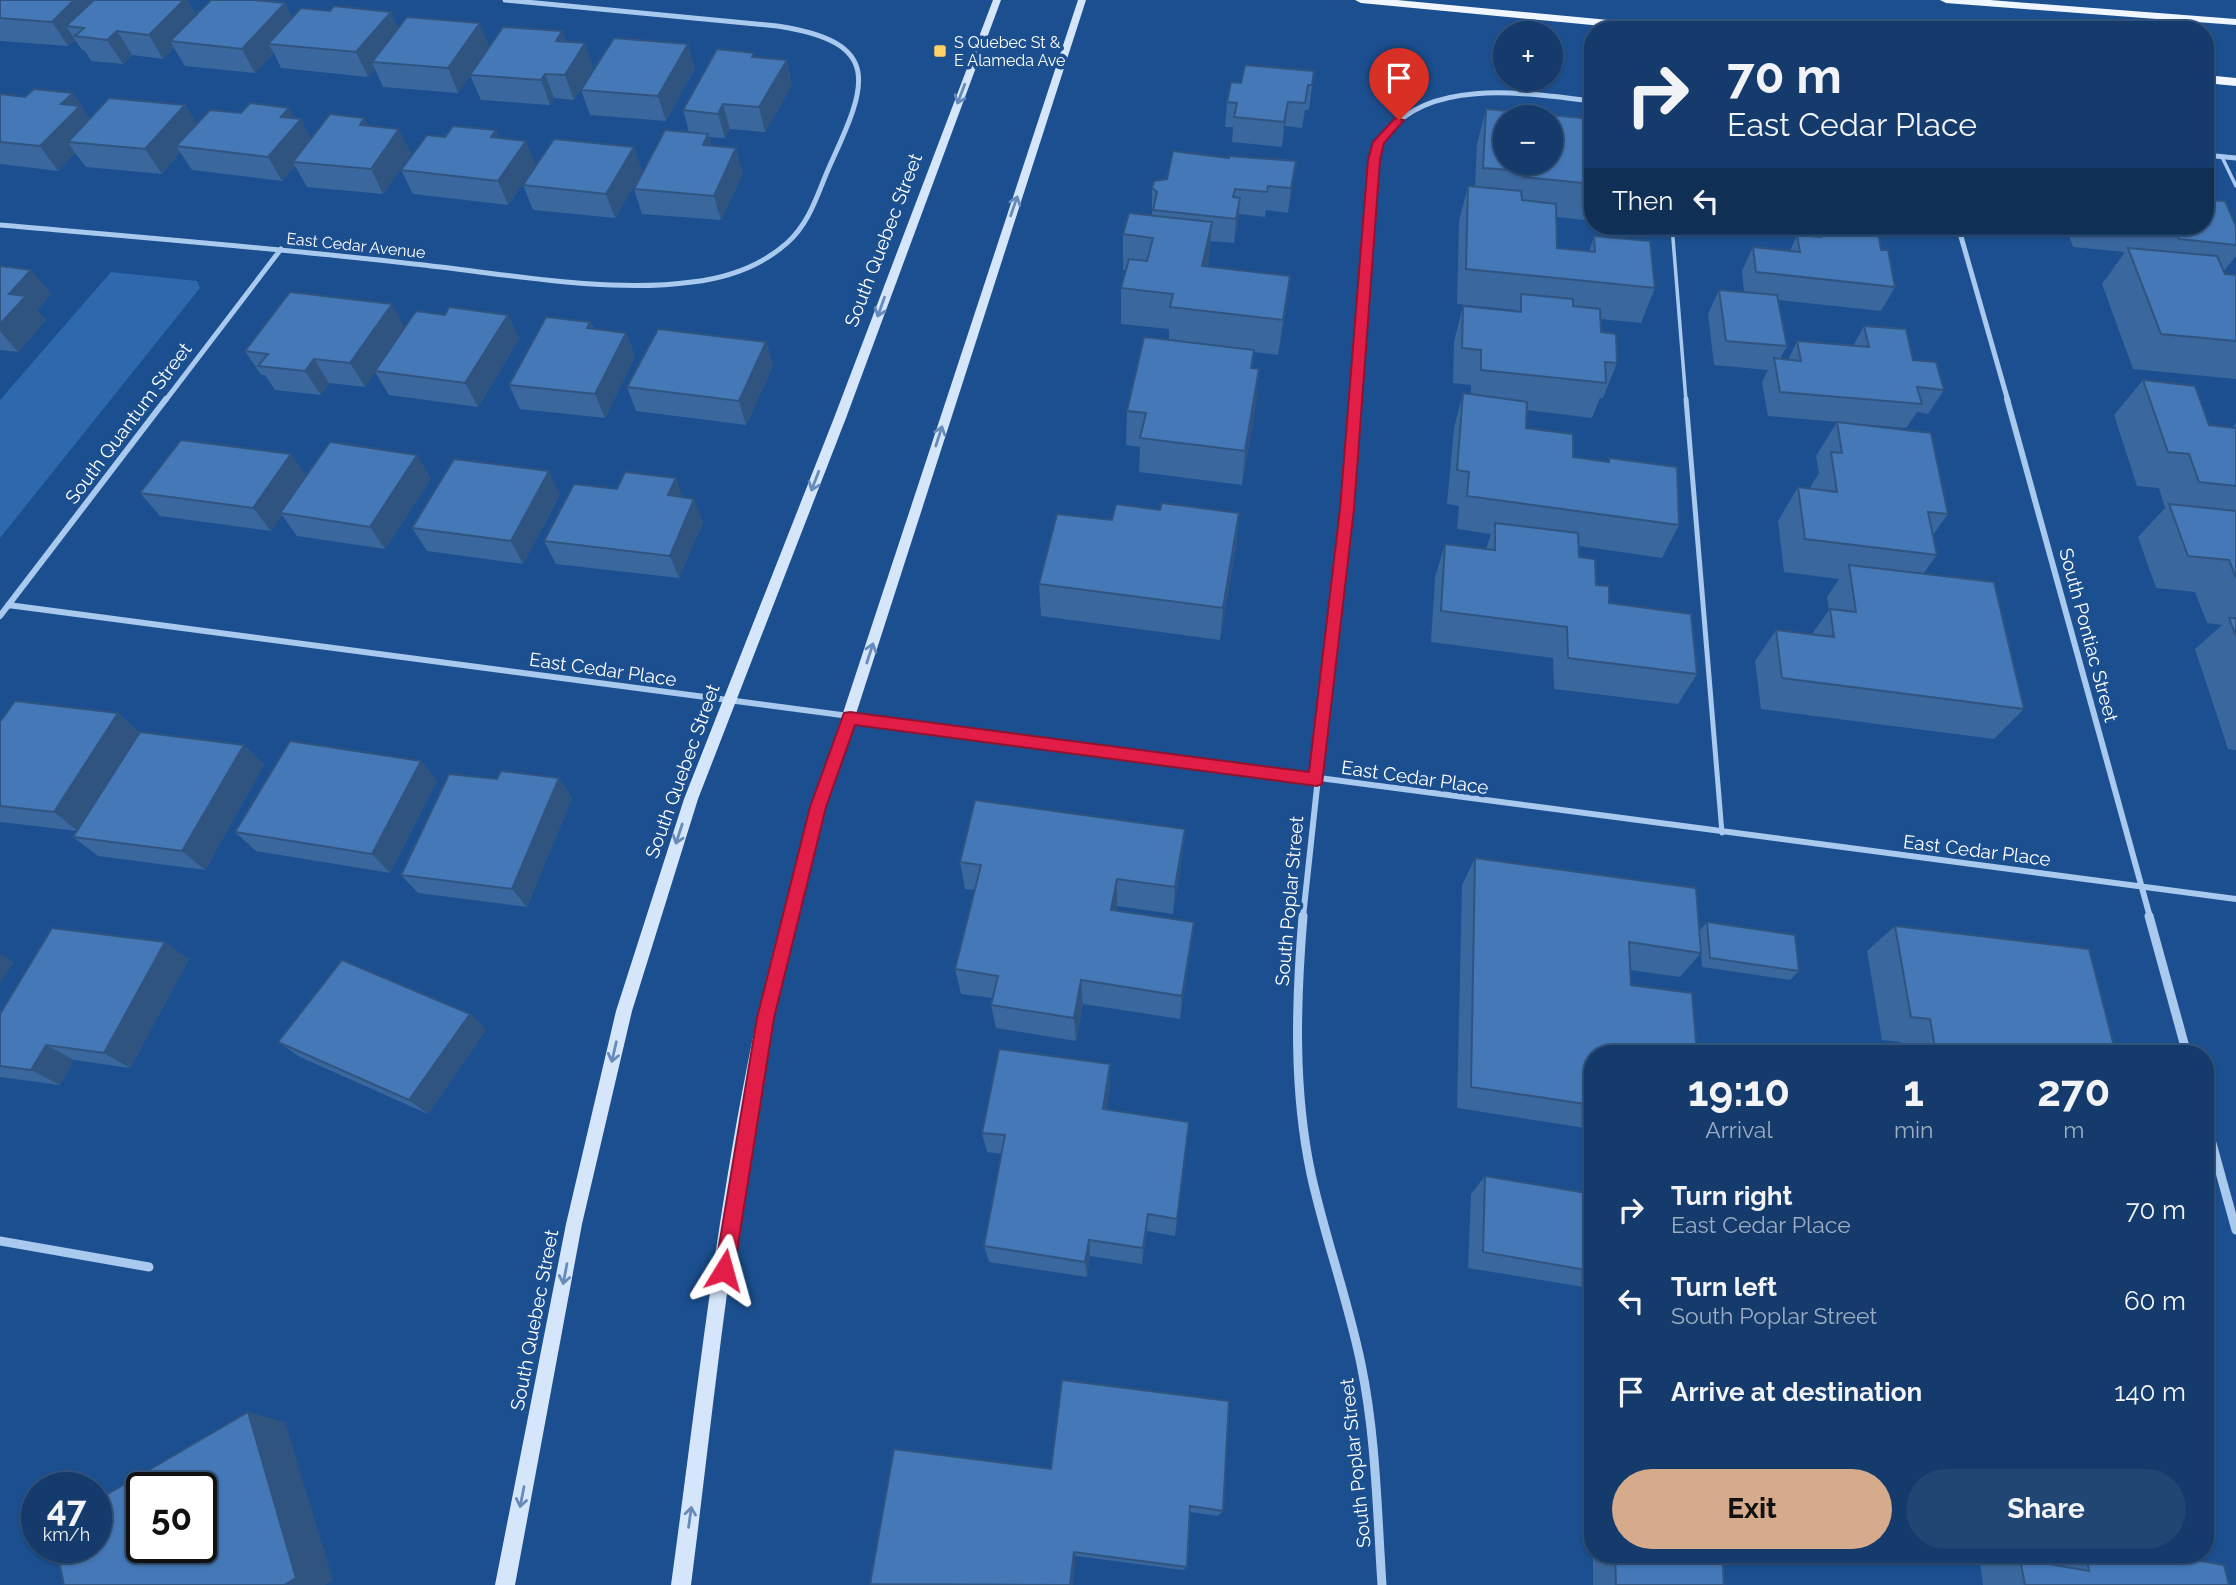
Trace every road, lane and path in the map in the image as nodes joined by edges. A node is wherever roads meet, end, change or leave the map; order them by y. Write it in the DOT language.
graph roads {
  1 [pos="505,0"];
  2 [pos="997,0"];
  3 [pos="1082,0"];
  4 [pos="1361,0"];
  5 [pos="1946,0"];
  6 [pos="1586,21"];
  7 [pos="2236,22"];
  8 [pos="2214,80"];
  9 [pos="2236,82"];
  10 [pos="1584,100"];
  11 [pos="2214,156"];
  12 [pos="2222,157"];
  13 [pos="2236,158"];
  14 [pos="2236,186"];
  15 [pos="0,225"];
  16 [pos="1673,235"];
  17 [pos="1961,235"];
  18 [pos="281,249"];
  19 [pos="8,606"];
  20 [pos="0,616"];
  21 [pos="728,701"];
  22 [pos="850,718"];
  23 [pos="1317,779"];
  24 [pos="1722,833"];
  25 [pos="2141,887"];
  26 [pos="2236,899"];
  27 [pos="2185,1045"];
  28 [pos="2214,1151"];
  29 [pos="2236,1230"];
  30 [pos="0,1241"];
  31 [pos="149,1267"];
  32 [pos="505,1585"];
  33 [pos="681,1585"];
  34 [pos="1382,1585"];
  1 -- 18 [label="street, East Cedar Avenue"];
  2 -- 21 [label="main road, South Quebec Street, one-way"];
  22 -- 3 [label="main road, one-way"];
  4 -- 6 [label="main road"];
  5 -- 7 [label="main road"];
  8 -- 9 [label="main road"];
  10 -- 23 [label="street, South Poplar Street"];
  11 -- 12 [label="street"];
  12 -- 13 [label="street"];
  12 -- 14 [label="lane"];
  15 -- 18 [label="street, East Cedar Avenue"];
  16 -- 24 [label="lane"];
  17 -- 25 [label="street, South Pontiac Street"];
  18 -- 19 [label="street, South Quantum Street"];
  19 -- 20 [label="street, South Quantum Street"];
  19 -- 21 [label="street, East Cedar Place"];
  21 -- 22 [label="street, East Cedar Place"];
  21 -- 32 [label="main road, South Quebec Street, one-way"];
  22 -- 23 [label="street, East Cedar Place"];
  33 -- 22 [label="main road, one-way"];
  23 -- 24 [label="street, East Cedar Place"];
  23 -- 34 [label="street, South Poplar Street"];
  24 -- 25 [label="street, East Cedar Place"];
  25 -- 26 [label="street, East Cedar Place"];
  25 -- 27 [label="street, South Pontiac Street"];
  28 -- 29 [label="street"];
  30 -- 31 [label="street"];
}
